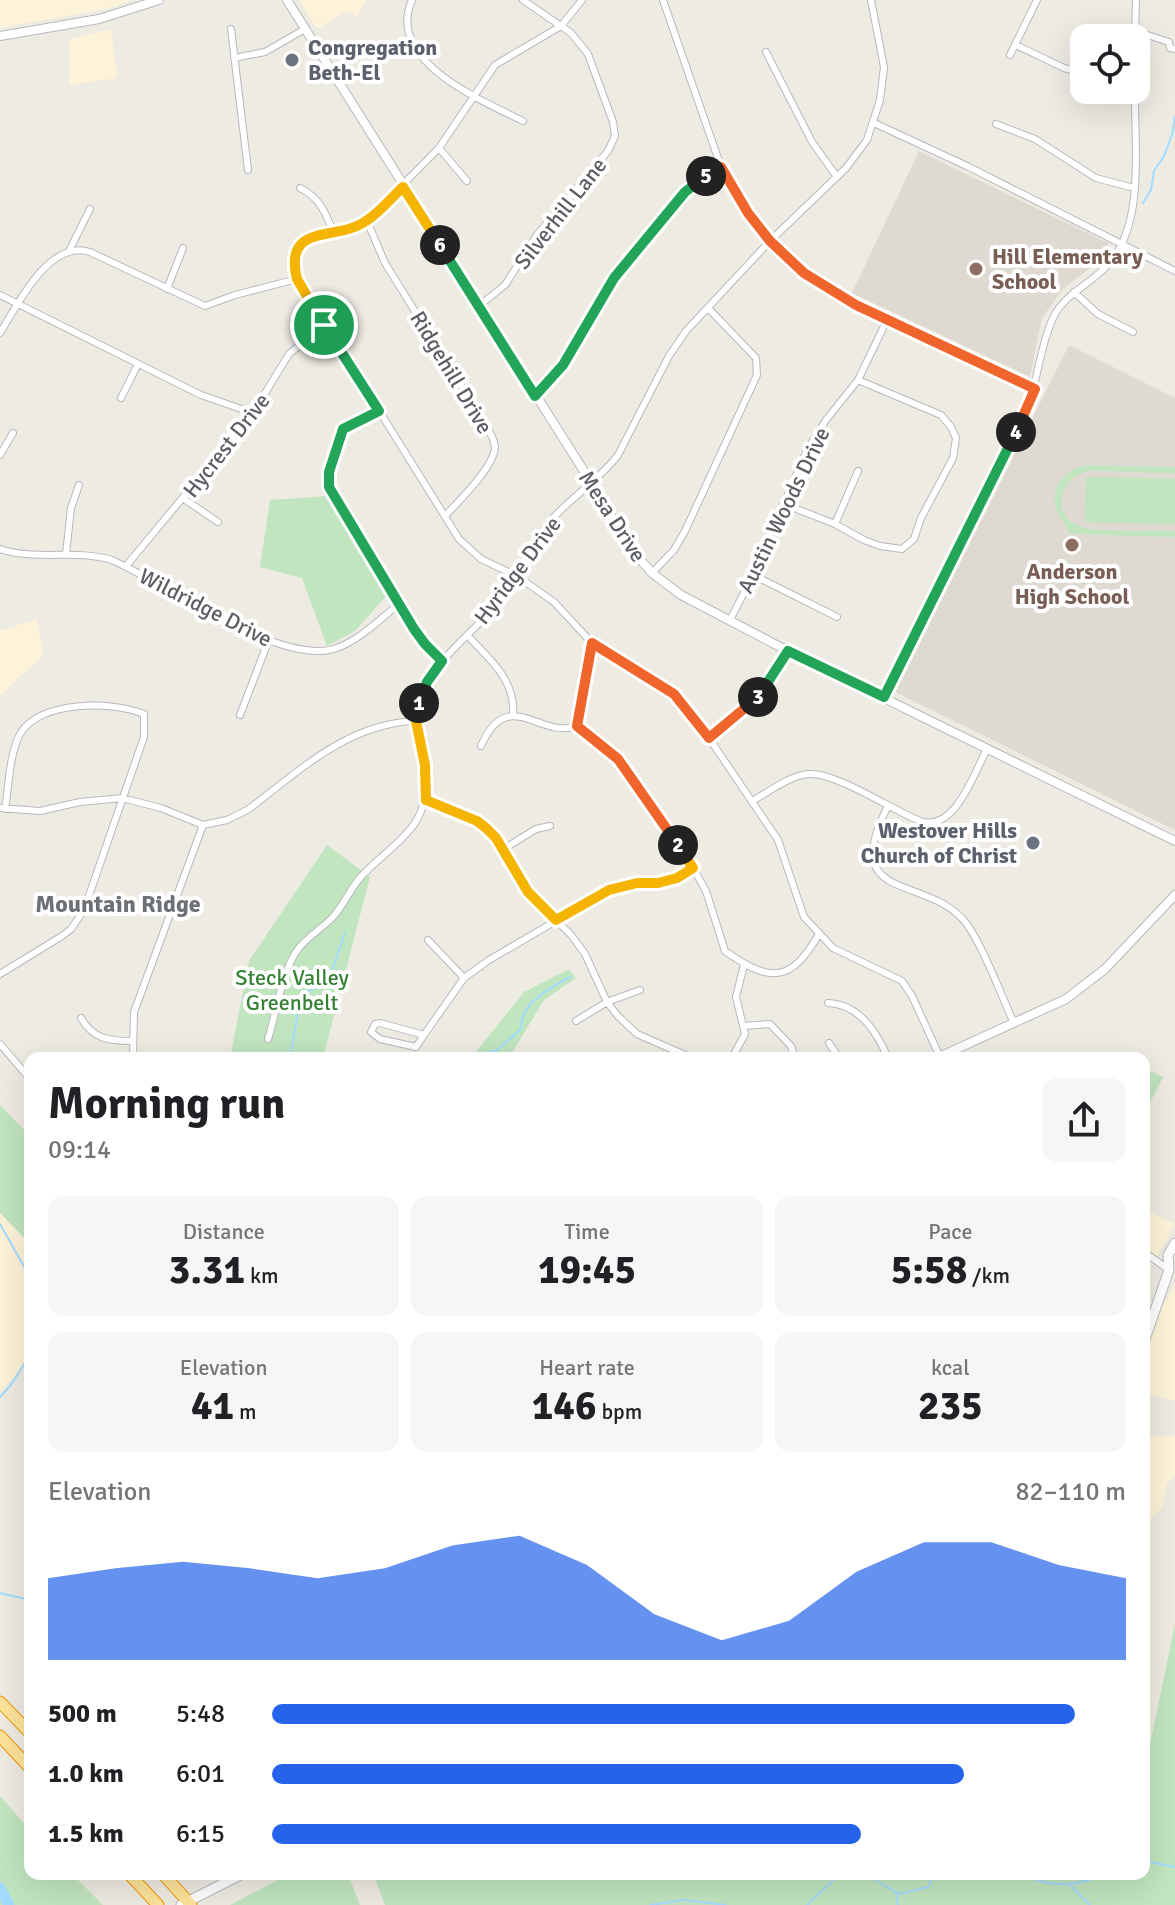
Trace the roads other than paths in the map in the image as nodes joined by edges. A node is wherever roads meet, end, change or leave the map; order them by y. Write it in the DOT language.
graph roads {
  1 [pos="159,0"];
  2 [pos="287,0"];
  3 [pos="412,0"];
  4 [pos="523,0"];
  5 [pos="582,0"];
  6 [pos="663,0"];
  7 [pos="871,0"];
  8 [pos="1037,0"];
  9 [pos="1136,0"];
  10 [pos="1135,24"];
  11 [pos="561,26"];
  12 [pos="231,29"];
  13 [pos="305,29"];
  14 [pos="0,36"];
  15 [pos="1150,37"];
  16 [pos="1172,40"];
  17 [pos="1016,45"];
  18 [pos="1175,49"];
  19 [pos="766,52"];
  20 [pos="1010,55"];
  21 [pos="234,58"];
  22 [pos="1070,70"];
  23 [pos="473,96"];
  24 [pos="1135,104"];
  25 [pos="523,121"];
  26 [pos="874,123"];
  27 [pos="996,124"];
  28 [pos="439,148"];
  29 [pos="721,167"];
  30 [pos="248,170"];
  31 [pos="837,177"];
  32 [pos="467,181"];
  33 [pos="403,187"];
  34 [pos="300,188"];
  35 [pos="1134,188"];
  36 [pos="90,209"];
  37 [pos="367,221"];
  38 [pos="333,232"];
  39 [pos="770,241"];
  40 [pos="1122,243"];
  41 [pos="183,248"];
  42 [pos="69,251"];
  43 [pos="1175,271"];
  44 [pos="297,279"];
  45 [pos="167,289"];
  46 [pos="1074,292"];
  47 [pos="0,295"];
  48 [pos="18,305"];
  49 [pos="479,306"];
  50 [pos="708,308"];
  51 [pos="887,320"];
  52 [pos="324,325"];
  53 [pos="1133,332"];
  54 [pos="0,333"];
  55 [pos="138,364"];
  56 [pos="858,380"];
  57 [pos="1035,389"];
  58 [pos="535,396"];
  59 [pos="121,398"];
  60 [pos="379,411"];
  61 [pos="253,413"];
  62 [pos="13,433"];
  63 [pos="0,455"];
  64 [pos="858,471"];
  65 [pos="592,484"];
  66 [pos="79,485"];
  67 [pos="184,499"];
  68 [pos="784,504"];
  69 [pos="445,516"];
  70 [pos="218,522"];
  71 [pos="835,524"];
  72 [pos="0,549"];
  73 [pos="66,554"];
  74 [pos="126,566"];
  75 [pos="652,573"];
  76 [pos="753,575"];
  77 [pos="517,576"];
  78 [pos="400,603"];
  79 [pos="837,617"];
  80 [pos="730,620"];
  81 [pos="468,636"];
  82 [pos="268,642"];
  83 [pos="592,643"];
  84 [pos="788,651"];
  85 [pos="442,661"];
  86 [pos="884,697"];
  87 [pos="240,715"];
  88 [pos="513,716"];
  89 [pos="416,721"];
  90 [pos="577,726"];
  91 [pos="709,738"];
  92 [pos="481,746"];
  93 [pos="987,749"];
  94 [pos="122,798"];
  95 [pos="426,800"];
  96 [pos="752,801"];
  97 [pos="888,806"];
  98 [pos="3,808"];
  99 [pos="203,825"];
  100 [pos="550,826"];
  101 [pos="1175,841"];
  102 [pos="502,850"];
  103 [pos="693,868"];
  104 [pos="1175,895"];
  105 [pos="556,920"];
  106 [pos="819,934"];
  107 [pos="428,940"];
  108 [pos="744,965"];
  109 [pos="0,974"];
  110 [pos="464,978"];
  111 [pos="640,990"];
  112 [pos="607,1002"];
  113 [pos="828,1003"];
  114 [pos="81,1018"];
  115 [pos="576,1021"];
  116 [pos="1014,1023"];
  117 [pos="744,1026"];
  118 [pos="424,1035"];
  119 [pos="268,1039"];
  120 [pos="132,1041"];
  121 [pos="829,1043"];
  122 [pos="0,1044"];
  123 [pos="669,1049"];
  124 [pos="133,1052"];
  125 [pos="668,1052"];
  126 [pos="677,1052"];
  127 [pos="736,1052"];
  128 [pos="793,1052"];
  129 [pos="837,1052"];
  130 [pos="885,1052"];
  131 [pos="936,1052"];
  132 [pos="949,1052"];
  133 [pos="24,1072"];
  134 [pos="1175,1243"];
  135 [pos="1150,1255"];
  136 [pos="1172,1267"];
  137 [pos="1150,1326"];
  138 [pos="0,1702"];
  139 [pos="24,1727"];
  140 [pos="0,1736"];
  141 [pos="24,1762"];
  142 [pos="134,1880"];
  143 [pos="168,1880"];
  144 [pos="231,1880"];
  145 [pos="140,1886"];
  146 [pos="186,1904"];
  147 [pos="146,1905"];
  148 [pos="158,1905"];
  1 -- 14 [label="street"];
  2 -- 13 [label="street, Mesa Drive"];
  3 -- 23 [label="street"];
  4 -- 11 [label="street, Silverhill Lane"];
  5 -- 11 [label="street"];
  6 -- 29 [label="street"];
  7 -- 26 [label="street, Hyridge Drive"];
  8 -- 17 [label="street"];
  9 -- 10 [label="street"];
  11 -- 23 [label="street"];
  11 -- 49 [label="street, Silverhill Lane"];
  12 -- 21 [label="street"];
  13 -- 21 [label="street"];
  13 -- 33 [label="street, Mesa Drive"];
  15 -- 16 [label="street"];
  16 -- 18 [label="street"];
  17 -- 20 [label="street"];
  17 -- 22 [label="street"];
  19 -- 31 [label="street"];
  21 -- 30 [label="street"];
  23 -- 25 [label="street"];
  23 -- 28 [label="street"];
  24 -- 35 [label="street"];
  26 -- 31 [label="street, Hyridge Drive"];
  26 -- 40 [label="street"];
  27 -- 35 [label="street"];
  28 -- 32 [label="street"];
  28 -- 33 [label="street"];
  29 -- 39 [label="street"];
  29 -- 58 [label="street"];
  31 -- 39 [label="street, Hyridge Drive"];
  33 -- 37 [label="street"];
  33 -- 49 [label="street, Mesa Drive"];
  34 -- 38 [label="street"];
  35 -- 40 [label="street"];
  36 -- 42 [label="street"];
  37 -- 38 [label="street"];
  37 -- 69 [label="street, Ridgehill Drive"];
  38 -- 44 [label="street"];
  39 -- 50 [label="street, Hyridge Drive"];
  39 -- 51 [label="street"];
  40 -- 43 [label="street"];
  40 -- 46 [label="street"];
  41 -- 45 [label="street"];
  42 -- 45 [label="street"];
  42 -- 48 [label="street"];
  44 -- 45 [label="street"];
  44 -- 52 [label="street"];
  46 -- 53 [label="street"];
  46 -- 57 [label="street"];
  47 -- 48 [label="street"];
  48 -- 54 [label="street"];
  48 -- 55 [label="street"];
  49 -- 58 [label="street, Mesa Drive"];
  50 -- 65 [label="street, Hyridge Drive"];
  50 -- 75 [label="street"];
  51 -- 56 [label="street, Austin Woods Drive"];
  51 -- 57 [label="street"];
  52 -- 60 [label="street"];
  52 -- 61 [label="street, Hycrest Drive"];
  55 -- 59 [label="street"];
  55 -- 61 [label="street"];
  56 -- 68 [label="street, Austin Woods Drive"];
  56 -- 71 [label="street"];
  57 -- 86 [label="street"];
  58 -- 65 [label="street, Mesa Drive"];
  60 -- 69 [label="street"];
  60 -- 78 [label="street"];
  61 -- 67 [label="street, Hycrest Drive"];
  62 -- 63 [label="street"];
  64 -- 71 [label="street"];
  65 -- 75 [label="street, Mesa Drive"];
  65 -- 77 [label="street, Hyridge Drive"];
  66 -- 73 [label="street"];
  67 -- 70 [label="street"];
  67 -- 74 [label="street, Hycrest Drive"];
  68 -- 71 [label="street"];
  68 -- 76 [label="street, Austin Woods Drive"];
  69 -- 77 [label="street"];
  72 -- 73 [label="street, Wildridge Drive"];
  73 -- 74 [label="street, Wildridge Drive"];
  74 -- 82 [label="street, Wildridge Drive"];
  75 -- 80 [label="street, Mesa Drive"];
  76 -- 79 [label="street"];
  76 -- 80 [label="street, Austin Woods Drive"];
  77 -- 81 [label="street, Hyridge Drive"];
  77 -- 83 [label="street"];
  78 -- 82 [label="street, Wildridge Drive"];
  78 -- 85 [label="street"];
  80 -- 84 [label="street, Mesa Drive"];
  81 -- 85 [label="street, Hyridge Drive"];
  81 -- 88 [label="street"];
  82 -- 87 [label="street"];
  83 -- 90 [label="street"];
  83 -- 91 [label="street"];
  84 -- 86 [label="street, Mesa Drive"];
  84 -- 91 [label="street"];
  85 -- 89 [label="street, Hyridge Drive"];
  86 -- 93 [label="street, Mesa Drive"];
  88 -- 90 [label="street"];
  88 -- 92 [label="street"];
  89 -- 95 [label="street, Hyridge Drive"];
  89 -- 99 [label="street"];
  90 -- 103 [label="street"];
  91 -- 96 [label="street"];
  93 -- 97 [label="street"];
  93 -- 101 [label="street, Mesa Drive"];
  94 -- 98 [label="street"];
  94 -- 98 [label="street"];
  94 -- 99 [label="street"];
  94 -- 109 [label="street"];
  95 -- 102 [label="street"];
  95 -- 119 [label="street"];
  96 -- 97 [label="street"];
  96 -- 106 [label="street"];
  97 -- 116 [label="street"];
  99 -- 120 [label="street"];
  100 -- 102 [label="street"];
  102 -- 105 [label="street"];
  103 -- 105 [label="street"];
  103 -- 108 [label="street"];
  104 -- 116 [label="street"];
  105 -- 110 [label="street"];
  105 -- 112 [label="street"];
  106 -- 108 [label="street"];
  106 -- 131 [label="street"];
  107 -- 110 [label="street"];
  108 -- 117 [label="street"];
  110 -- 118 [label="street"];
  111 -- 112 [label="street"];
  112 -- 115 [label="street"];
  112 -- 123 [label="street"];
  113 -- 130 [label="street"];
  114 -- 120 [label="street"];
  116 -- 132 [label="street"];
  117 -- 127 [label="street"];
  117 -- 128 [label="street"];
  118 -- 118 [label="street"];
  120 -- 124 [label="street"];
  121 -- 129 [label="street"];
  122 -- 133 [label="street"];
  123 -- 125 [label="street"];
  123 -- 126 [label="street"];
  134 -- 136 [label="main road"];
  135 -- 136 [label="street"];
  136 -- 137 [label="main road"];
  138 -- 139 [label="highway"];
  140 -- 141 [label="highway"];
  142 -- 145 [label="highway"];
  143 -- 146 [label="highway"];
  144 -- 146 [label="main road"];
  145 -- 147 [label="highway"];
  145 -- 148 [label="highway"];
}
